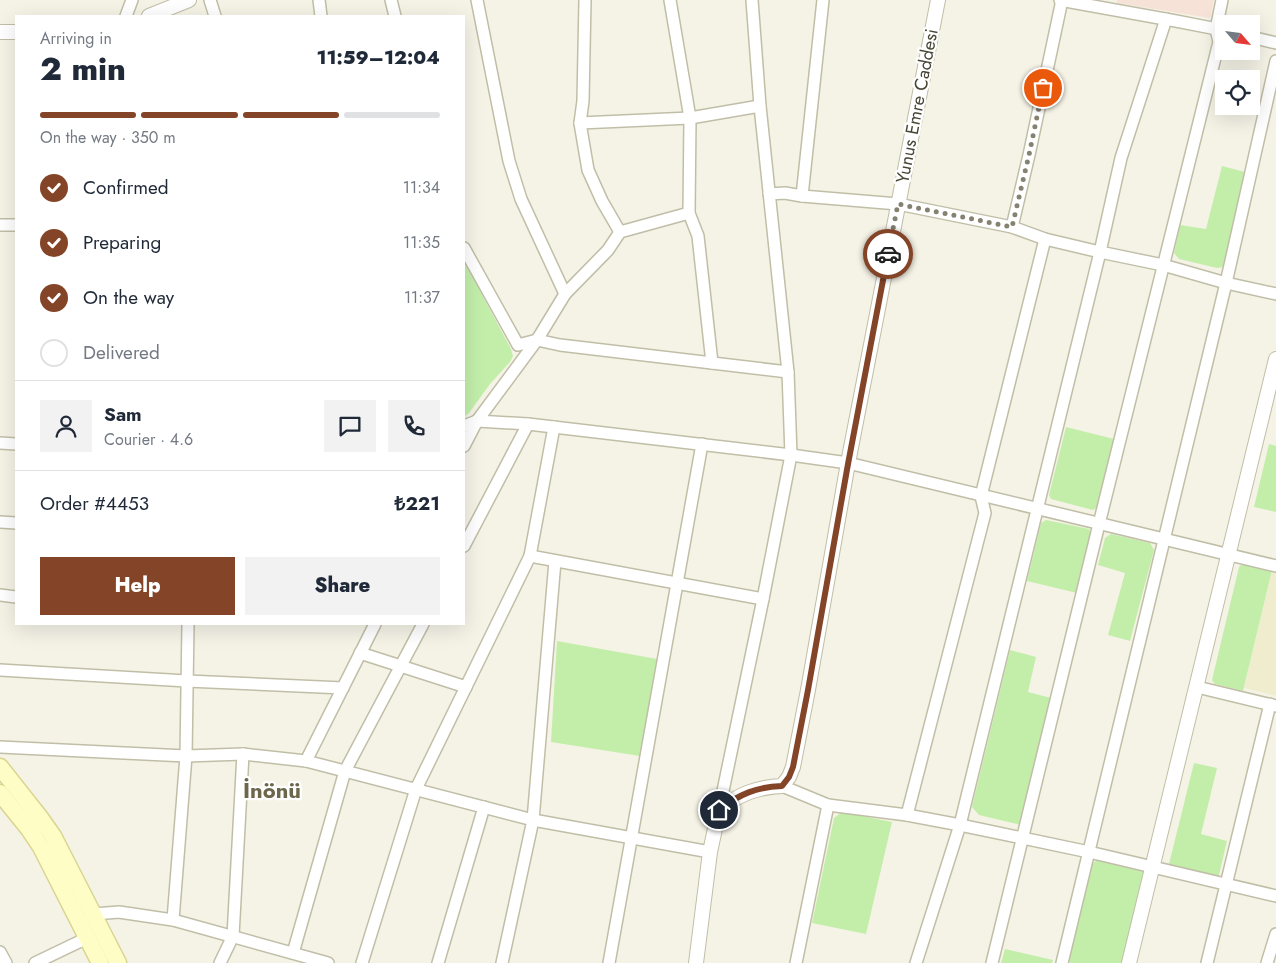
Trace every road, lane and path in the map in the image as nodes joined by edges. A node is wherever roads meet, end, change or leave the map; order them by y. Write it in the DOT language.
graph roads {
  1 [pos="132,0"];
  2 [pos="189,0"];
  3 [pos="210,0"];
  4 [pos="319,0"];
  5 [pos="391,0"];
  6 [pos="477,0"];
  7 [pos="585,0"];
  8 [pos="670,0"];
  9 [pos="752,0"];
  10 [pos="822,0"];
  11 [pos="938,0"];
  12 [pos="1061,0"];
  13 [pos="1222,0"];
  14 [pos="126,15"];
  15 [pos="152,15"];
  16 [pos="215,15"];
  17 [pos="321,15"];
  18 [pos="395,15"];
  19 [pos="1221,15"];
  20 [pos="1166,19"];
  21 [pos="1215,29"];
  22 [pos="0,32"];
  23 [pos="15,32"];
  24 [pos="1260,39"];
  25 [pos="1276,43"];
  26 [pos="1215,58"];
  27 [pos="1276,61"];
  28 [pos="760,106"];
  29 [pos="690,118"];
  30 [pos="580,123"];
  31 [pos="769,194"];
  32 [pos="802,196"];
  33 [pos="898,204"];
  34 [pos="689,213"];
  35 [pos="0,225"];
  36 [pos="15,225"];
  37 [pos="1012,227"];
  38 [pos="620,232"];
  39 [pos="1046,239"];
  40 [pos="465,250"];
  41 [pos="1100,252"];
  42 [pos="1163,265"];
  43 [pos="1226,283"];
  44 [pos="565,294"];
  45 [pos="1276,294"];
  46 [pos="537,340"];
  47 [pos="1276,359"];
  48 [pos="712,363"];
  49 [pos="788,372"];
  50 [pos="476,421"];
  51 [pos="528,424"];
  52 [pos="465,426"];
  53 [pos="554,427"];
  54 [pos="0,443"];
  55 [pos="15,444"];
  56 [pos="465,444"];
  57 [pos="702,444"];
  58 [pos="791,455"];
  59 [pos="848,464"];
  60 [pos="981,496"];
  61 [pos="1037,509"];
  62 [pos="0,522"];
  63 [pos="15,523"];
  64 [pos="1099,524"];
  65 [pos="1164,540"];
  66 [pos="465,544"];
  67 [pos="1228,555"];
  68 [pos="530,556"];
  69 [pos="555,561"];
  70 [pos="1276,566"];
  71 [pos="677,583"];
  72 [pos="0,595"];
  73 [pos="15,596"];
  74 [pos="763,599"];
  75 [pos="188,625"];
  76 [pos="374,625"];
  77 [pos="422,625"];
  78 [pos="360,653"];
  79 [pos="401,666"];
  80 [pos="0,670"];
  81 [pos="187,681"];
  82 [pos="466,687"];
  83 [pos="1196,687"];
  84 [pos="342,688"];
  85 [pos="1273,705"];
  86 [pos="0,747"];
  87 [pos="243,754"];
  88 [pos="186,756"];
  89 [pos="306,760"];
  90 [pos="0,767"];
  91 [pos="345,771"];
  92 [pos="782,786"];
  93 [pos="416,790"];
  94 [pos="0,793"];
  95 [pos="828,805"];
  96 [pos="484,807"];
  97 [pos="719,810"];
  98 [pos="907,815"];
  99 [pos="533,820"];
  100 [pos="960,825"];
  101 [pos="631,838"];
  102 [pos="1022,838"];
  103 [pos="710,852"];
  104 [pos="1089,852"];
  105 [pos="1153,867"];
  106 [pos="1227,884"];
  107 [pos="1276,896"];
  108 [pos="94,914"];
  109 [pos="173,920"];
  110 [pos="1276,934"];
  111 [pos="233,936"];
  112 [pos="87,938"];
  113 [pos="0,952"];
  114 [pos="293,953"];
  115 [pos="6,963"];
  116 [pos="35,963"];
  117 [pos="100,963"];
  118 [pos="118,963"];
  119 [pos="220,963"];
  120 [pos="328,963"];
  121 [pos="362,963"];
  122 [pos="438,963"];
  123 [pos="502,963"];
  124 [pos="609,963"];
  125 [pos="696,963"];
  126 [pos="796,963"];
  127 [pos="916,963"];
  128 [pos="992,963"];
  129 [pos="1062,963"];
  130 [pos="1129,963"];
  131 [pos="1207,963"];
  132 [pos="1267,963"];
  1 -- 14 [label="street"];
  2 -- 15 [label="street"];
  3 -- 16 [label="street"];
  4 -- 17 [label="street"];
  5 -- 18 [label="street"];
  6 -- 44 [label="street"];
  7 -- 30 [label="street"];
  8 -- 29 [label="street"];
  9 -- 28 [label="street"];
  10 -- 32 [label="street"];
  11 -- 33 [label="street, Yunus Emre Caddesi"];
  12 -- 20 [label="street"];
  12 -- 37 [label="street"];
  13 -- 19 [label="street"];
  20 -- 21 [label="street"];
  20 -- 41 [label="street"];
  22 -- 23 [label="street"];
  24 -- 25 [label="street"];
  26 -- 42 [label="street"];
  27 -- 43 [label="street"];
  28 -- 29 [label="street"];
  28 -- 31 [label="street"];
  29 -- 30 [label="street"];
  29 -- 34 [label="street"];
  30 -- 38 [label="street"];
  31 -- 32 [label="street"];
  31 -- 49 [label="street"];
  32 -- 33 [label="street"];
  33 -- 37 [label="street"];
  33 -- 59 [label="street, Yunus Emre Caddesi"];
  34 -- 38 [label="street"];
  34 -- 48 [label="street"];
  35 -- 36 [label="street"];
  37 -- 39 [label="street"];
  38 -- 44 [label="street"];
  39 -- 41 [label="street"];
  39 -- 60 [label="street"];
  40 -- 46 [label="street"];
  41 -- 42 [label="street"];
  41 -- 61 [label="street"];
  42 -- 43 [label="street"];
  42 -- 64 [label="street"];
  43 -- 45 [label="street"];
  43 -- 65 [label="street"];
  44 -- 46 [label="street"];
  46 -- 48 [label="street"];
  46 -- 50 [label="street"];
  47 -- 67 [label="street"];
  48 -- 49 [label="street"];
  49 -- 58 [label="street"];
  50 -- 51 [label="street"];
  50 -- 52 [label="street"];
  50 -- 56 [label="street"];
  51 -- 53 [label="street"];
  51 -- 66 [label="street"];
  53 -- 57 [label="street"];
  53 -- 68 [label="street"];
  54 -- 55 [label="street"];
  57 -- 58 [label="street"];
  57 -- 71 [label="street"];
  58 -- 59 [label="street"];
  58 -- 74 [label="street"];
  59 -- 60 [label="street"];
  59 -- 92 [label="street, Yunus Emre Caddesi"];
  60 -- 61 [label="street"];
  60 -- 98 [label="street"];
  61 -- 64 [label="street"];
  61 -- 100 [label="street"];
  62 -- 63 [label="street"];
  64 -- 65 [label="street"];
  64 -- 102 [label="street"];
  65 -- 67 [label="street"];
  65 -- 104 [label="street"];
  67 -- 70 [label="street"];
  67 -- 83 [label="street"];
  68 -- 69 [label="street"];
  68 -- 82 [label="street"];
  69 -- 71 [label="street"];
  69 -- 99 [label="street"];
  71 -- 74 [label="street"];
  71 -- 101 [label="street"];
  72 -- 73 [label="street"];
  74 -- 97 [label="street"];
  75 -- 81 [label="street"];
  76 -- 78 [label="street"];
  77 -- 79 [label="street"];
  78 -- 79 [label="street"];
  78 -- 84 [label="street"];
  79 -- 82 [label="street"];
  79 -- 91 [label="street"];
  80 -- 81 [label="street"];
  81 -- 84 [label="street"];
  81 -- 88 [label="street"];
  82 -- 93 [label="street"];
  83 -- 85 [label="street"];
  83 -- 105 [label="street"];
  84 -- 89 [label="street"];
  85 -- 106 [label="street"];
  86 -- 88 [label="street"];
  87 -- 88 [label="street"];
  87 -- 89 [label="street"];
  87 -- 111 [label="street"];
  88 -- 109 [label="street"];
  89 -- 91 [label="street"];
  90 -- 108 [label="main road"];
  91 -- 93 [label="street"];
  91 -- 114 [label="street"];
  92 -- 95 [label="street"];
  92 -- 97 [label="street"];
  93 -- 96 [label="street"];
  93 -- 121 [label="street"];
  94 -- 112 [label="main road"];
  95 -- 98 [label="street"];
  95 -- 126 [label="street"];
  96 -- 99 [label="street"];
  96 -- 122 [label="street"];
  97 -- 103 [label="street"];
  98 -- 100 [label="street"];
  99 -- 101 [label="street"];
  99 -- 123 [label="street"];
  100 -- 102 [label="street"];
  100 -- 127 [label="street"];
  101 -- 103 [label="street"];
  101 -- 124 [label="street"];
  102 -- 104 [label="street"];
  102 -- 128 [label="street"];
  103 -- 125 [label="street"];
  104 -- 105 [label="street"];
  104 -- 129 [label="street"];
  105 -- 106 [label="street"];
  105 -- 130 [label="street"];
  106 -- 107 [label="street"];
  106 -- 131 [label="street"];
  108 -- 109 [label="street"];
  108 -- 118 [label="main road"];
  109 -- 111 [label="street"];
  110 -- 132 [label="street"];
  111 -- 114 [label="street"];
  111 -- 119 [label="street"];
  112 -- 116 [label="street"];
  112 -- 117 [label="main road"];
  113 -- 115 [label="street"];
  114 -- 120 [label="street"];
}
